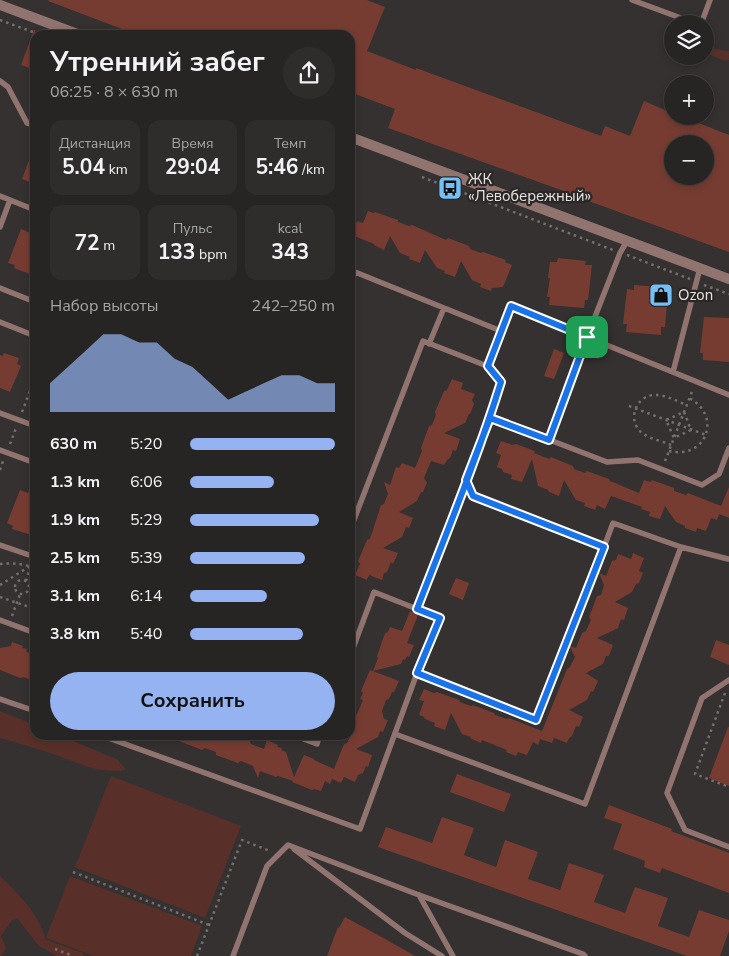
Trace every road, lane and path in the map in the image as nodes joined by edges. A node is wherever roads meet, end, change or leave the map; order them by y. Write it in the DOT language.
graph roads {
  1 [pos="632,0"];
  2 [pos="710,0"];
  3 [pos="0,5"];
  4 [pos="672,15"];
  5 [pos="704,15"];
  6 [pos="0,20"];
  7 [pos="67,30"];
  8 [pos="30,31"];
  9 [pos="0,81"];
  10 [pos="30,124"];
  11 [pos="355,139"];
  12 [pos="414,174"];
  13 [pos="0,196"];
  14 [pos="10,200"];
  15 [pos="30,208"];
  16 [pos="0,227"];
  17 [pos="626,241"];
  18 [pos="620,252"];
  19 [pos="700,268"];
  20 [pos="355,272"];
  21 [pos="729,279"];
  22 [pos="697,282"];
  23 [pos="0,288"];
  24 [pos="729,294"];
  25 [pos="30,300"];
  26 [pos="444,308"];
  27 [pos="0,322"];
  28 [pos="501,331"];
  29 [pos="30,334"];
  30 [pos="587,337"];
  31 [pos="429,344"];
  32 [pos="488,366"];
  33 [pos="673,372"];
  34 [pos="696,382"];
  35 [pos="729,395"];
  36 [pos="689,398"];
  37 [pos="686,405"];
  38 [pos="629,406"];
  39 [pos="636,408"];
  40 [pos="684,412"];
  41 [pos="0,413"];
  42 [pos="490,418"];
  43 [pos="666,420"];
  44 [pos="30,424"];
  45 [pos="679,425"];
  46 [pos="691,430"];
  47 [pos="706,436"];
  48 [pos="674,438"];
  49 [pos="549,440"];
  50 [pos="671,445"];
  51 [pos="729,448"];
  52 [pos="0,450"];
  53 [pos="669,451"];
  54 [pos="30,461"];
  55 [pos="662,470"];
  56 [pos="466,480"];
  57 [pos="355,517"];
  58 [pos="0,545"];
  59 [pos="604,547"];
  60 [pos="680,547"];
  61 [pos="30,556"];
  62 [pos="729,559"];
  63 [pos="0,564"];
  64 [pos="30,566"];
  65 [pos="26,581"];
  66 [pos="0,586"];
  67 [pos="20,594"];
  68 [pos="0,597"];
  69 [pos="17,603"];
  70 [pos="30,607"];
  71 [pos="417,609"];
  72 [pos="0,620"];
  73 [pos="9,624"];
  74 [pos="30,631"];
  75 [pos="355,643"];
  76 [pos="417,673"];
  77 [pos="729,680"];
  78 [pos="726,692"];
  79 [pos="0,699"];
  80 [pos="30,709"];
  81 [pos="395,734"];
  82 [pos="118,740"];
  83 [pos="307,740"];
  84 [pos="318,740"];
  85 [pos="729,786"];
  86 [pos="288,845"];
  87 [pos="729,846"];
  88 [pos="279,854"];
  89 [pos="73,872"];
  90 [pos="420,895"];
  91 [pos="209,924"];
  92 [pos="55,949"];
  93 [pos="73,956"];
  94 [pos="196,956"];
  95 [pos="233,956"];
  96 [pos="442,956"];
  97 [pos="453,956"];
  98 [pos="585,956"];
  1 -- 4 [label="lane"];
  2 -- 5 [label="lane"];
  3 -- 7 [label="street"];
  6 -- 8 [label="path"];
  9 -- 10 [label="lane"];
  11 -- 17 [label="street"];
  12 -- 18 [label="path"];
  13 -- 14 [label="lane"];
  14 -- 15 [label="lane"];
  14 -- 16 [label="lane"];
  17 -- 18 [label="lane"];
  17 -- 19 [label="street"];
  18 -- 22 [label="path"];
  18 -- 30 [label="lane"];
  19 -- 21 [label="street"];
  19 -- 22 [label="lane"];
  20 -- 26 [label="lane"];
  22 -- 24 [label="path"];
  22 -- 33 [label="lane"];
  23 -- 25 [label="lane"];
  26 -- 28 [label="lane"];
  26 -- 31 [label="lane"];
  27 -- 29 [label="lane"];
  28 -- 30 [label="lane"];
  28 -- 32 [label="lane"];
  30 -- 33 [label="lane"];
  30 -- 49 [label="lane"];
  31 -- 32 [label="lane"];
  31 -- 57 [label="lane"];
  32 -- 42 [label="lane"];
  33 -- 34 [label="lane"];
  34 -- 35 [label="lane"];
  34 -- 36 [label="path"];
  36 -- 37 [label="path"];
  36 -- 47 [label="path"];
  37 -- 39 [label="path"];
  37 -- 40 [label="path"];
  38 -- 39 [label="path"];
  39 -- 43 [label="path"];
  39 -- 50 [label="path"];
  40 -- 43 [label="path"];
  40 -- 45 [label="path"];
  40 -- 46 [label="path"];
  41 -- 44 [label="lane"];
  42 -- 49 [label="lane"];
  42 -- 56 [label="lane"];
  43 -- 45 [label="path"];
  43 -- 48 [label="path"];
  45 -- 46 [label="path"];
  45 -- 48 [label="path"];
  46 -- 47 [label="path"];
  46 -- 48 [label="path"];
  47 -- 53 [label="path"];
  48 -- 50 [label="path"];
  49 -- 55 [label="lane"];
  50 -- 53 [label="path"];
  51 -- 55 [label="lane"];
  52 -- 54 [label="lane"];
  53 -- 55 [label="path"];
  56 -- 59 [label="lane"];
  56 -- 71 [label="lane"];
  58 -- 61 [label="lane"];
  59 -- 60 [label="lane"];
  59 -- 76 [label="lane"];
  60 -- 62 [label="lane"];
  60 -- 81 [label="lane"];
  63 -- 64 [label="path"];
  64 -- 65 [label="path"];
  64 -- 66 [label="path"];
  65 -- 67 [label="path"];
  65 -- 67 [label="path"];
  67 -- 69 [label="path"];
  68 -- 69 [label="path"];
  69 -- 70 [label="path"];
  69 -- 73 [label="path"];
  71 -- 75 [label="lane"];
  71 -- 76 [label="lane"];
  72 -- 73 [label="lane"];
  73 -- 74 [label="lane"];
  76 -- 81 [label="lane"];
  77 -- 87 [label="lane"];
  78 -- 85 [label="path"];
  79 -- 80 [label="lane"];
  81 -- 82 [label="lane"];
  83 -- 84 [label="lane"];
  86 -- 88 [label="lane"];
  86 -- 90 [label="lane"];
  86 -- 96 [label="lane"];
  88 -- 91 [label="path"];
  88 -- 95 [label="lane"];
  89 -- 91 [label="path"];
  90 -- 97 [label="lane"];
  90 -- 98 [label="lane"];
  91 -- 94 [label="path"];
  92 -- 93 [label="path"];
}
